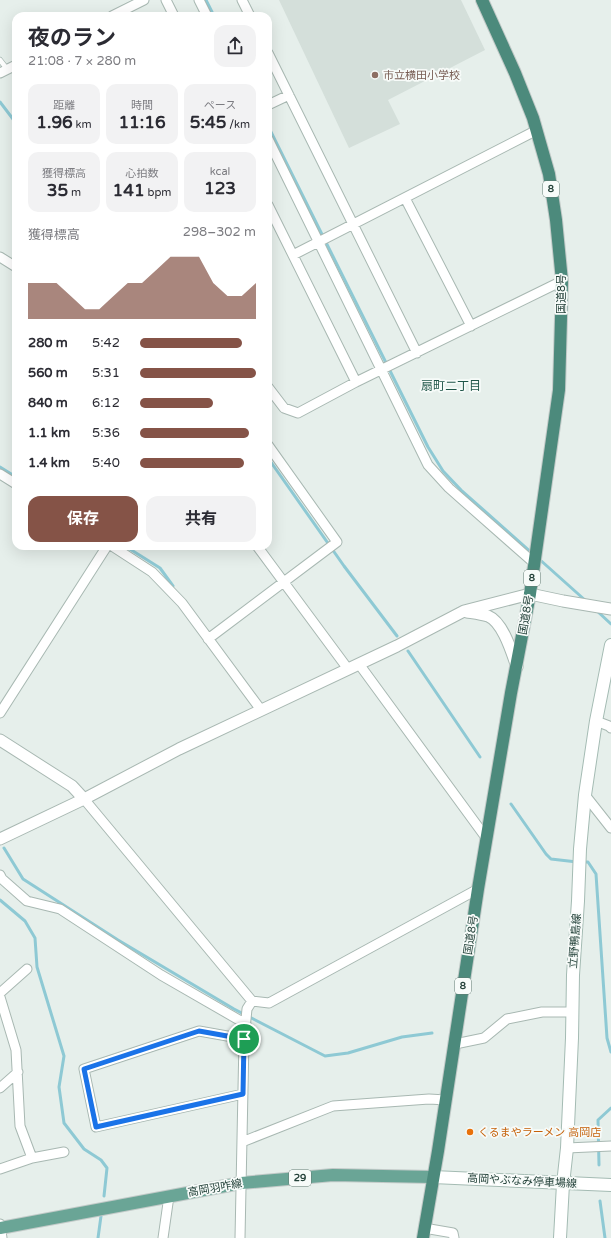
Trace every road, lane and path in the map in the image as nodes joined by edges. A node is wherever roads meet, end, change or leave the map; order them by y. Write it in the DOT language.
graph roads {
  1 [pos="144,0"];
  2 [pos="166,0"];
  3 [pos="199,0"];
  4 [pos="242,0"];
  5 [pos="482,0"];
  6 [pos="120,12"];
  7 [pos="172,12"];
  8 [pos="205,12"];
  9 [pos="248,12"];
  10 [pos="0,60"];
  11 [pos="272,61"];
  12 [pos="3,71"];
  13 [pos="289,95"];
  14 [pos="272,103"];
  15 [pos="537,130"];
  16 [pos="272,148"];
  17 [pos="405,198"];
  18 [pos="272,214"];
  19 [pos="353,224"];
  20 [pos="319,242"];
  21 [pos="293,255"];
  22 [pos="0,257"];
  23 [pos="12,264"];
  24 [pos="562,281"];
  25 [pos="471,326"];
  26 [pos="417,353"];
  27 [pos="381,370"];
  28 [pos="356,382"];
  29 [pos="272,392"];
  30 [pos="272,451"];
  31 [pos="0,474"];
  32 [pos="12,482"];
  33 [pos="104,550"];
  34 [pos="118,550"];
  35 [pos="260,550"];
  36 [pos="534,563"];
  37 [pos="283,582"];
  38 [pos="530,594"];
  39 [pos="611,609"];
  40 [pos="464,612"];
  41 [pos="208,638"];
  42 [pos="611,645"];
  43 [pos="359,664"];
  44 [pos="516,667"];
  45 [pos="348,670"];
  46 [pos="261,710"];
  47 [pos="0,713"];
  48 [pos="596,721"];
  49 [pos="611,728"];
  50 [pos="0,740"];
  51 [pos="585,796"];
  52 [pos="84,798"];
  53 [pos="611,828"];
  54 [pos="487,838"];
  55 [pos="0,839"];
  56 [pos="0,874"];
  57 [pos="478,889"];
  58 [pos="27,969"];
  59 [pos="0,993"];
  60 [pos="0,997"];
  61 [pos="252,1001"];
  62 [pos="572,1012"];
  63 [pos="246,1024"];
  64 [pos="244,1039"];
  65 [pos="455,1044"];
  66 [pos="18,1072"];
  67 [pos="0,1088"];
  68 [pos="243,1094"];
  69 [pos="446,1100"];
  70 [pos="242,1142"];
  71 [pos="611,1146"];
  72 [pos="567,1148"];
  73 [pos="64,1152"];
  74 [pos="32,1158"];
  75 [pos="0,1169"];
  76 [pos="433,1177"];
  77 [pos="241,1183"];
  78 [pos="563,1184"];
  79 [pos="611,1185"];
  80 [pos="169,1196"];
  81 [pos="0,1224"];
  82 [pos="0,1228"];
  83 [pos="424,1233"];
  84 [pos="2,1238"];
  85 [pos="163,1238"];
  86 [pos="240,1238"];
  87 [pos="454,1238"];
  88 [pos="560,1238"];
  1 -- 6 [label="street"];
  2 -- 7 [label="street"];
  3 -- 8 [label="street"];
  4 -- 9 [label="street"];
  5 -- 15 [label="highway, 国道8号 / 8"];
  10 -- 12 [label="lane"];
  11 -- 13 [label="street"];
  13 -- 14 [label="street"];
  13 -- 19 [label="street"];
  15 -- 17 [label="street"];
  15 -- 24 [label="highway, 国道8号 / 8"];
  16 -- 20 [label="street"];
  17 -- 19 [label="street"];
  17 -- 25 [label="street"];
  18 -- 21 [label="street"];
  19 -- 20 [label="street"];
  19 -- 26 [label="street"];
  20 -- 21 [label="street"];
  20 -- 27 [label="street"];
  21 -- 28 [label="street"];
  22 -- 23 [label="street"];
  24 -- 25 [label="street"];
  24 -- 36 [label="highway, 国道8号 / 8"];
  25 -- 26 [label="street"];
  26 -- 27 [label="street"];
  27 -- 28 [label="street"];
  27 -- 36 [label="street"];
  28 -- 29 [label="street"];
  30 -- 37 [label="street"];
  31 -- 32 [label="street"];
  33 -- 47 [label="street"];
  34 -- 41 [label="street"];
  35 -- 37 [label="street"];
  36 -- 38 [label="highway, 国道8号 / 8"];
  37 -- 41 [label="street"];
  37 -- 45 [label="street"];
  38 -- 39 [label="street"];
  38 -- 40 [label="street"];
  38 -- 44 [label="highway, 国道8号 / 8"];
  40 -- 43 [label="street"];
  40 -- 44 [label="street"];
  41 -- 46 [label="street"];
  42 -- 48 [label="main road, 立野鴨島線"];
  43 -- 45 [label="street"];
  43 -- 54 [label="street"];
  44 -- 54 [label="highway, 国道8号 / 8"];
  45 -- 46 [label="street"];
  46 -- 52 [label="street"];
  48 -- 49 [label="street"];
  48 -- 51 [label="main road, 立野鴨島線"];
  50 -- 52 [label="street"];
  51 -- 53 [label="street"];
  51 -- 62 [label="main road, 立野鴨島線"];
  52 -- 55 [label="street"];
  52 -- 61 [label="street"];
  54 -- 57 [label="highway, 国道8号 / 8"];
  56 -- 63 [label="street"];
  57 -- 61 [label="street"];
  57 -- 65 [label="highway, 国道8号 / 8"];
  58 -- 59 [label="street"];
  60 -- 66 [label="street"];
  61 -- 63 [label="street"];
  62 -- 65 [label="street"];
  62 -- 72 [label="main road, 立野鴨島線"];
  63 -- 64 [label="street"];
  64 -- 68 [label="street"];
  64 -- 68 [label="street"];
  65 -- 69 [label="highway, 国道8号 / 8"];
  66 -- 67 [label="street"];
  66 -- 74 [label="street"];
  68 -- 70 [label="street"];
  69 -- 70 [label="street"];
  69 -- 76 [label="highway, 国道8号 / 8"];
  70 -- 77 [label="street"];
  71 -- 72 [label="street"];
  72 -- 78 [label="main road, 立野鴨島線"];
  73 -- 74 [label="street"];
  74 -- 75 [label="street"];
  76 -- 77 [label="main road, 高岡羽咋線 / 29"];
  76 -- 78 [label="main road, 高岡やぶなみ停車場線"];
  76 -- 83 [label="highway, 国道8号 / 8"];
  77 -- 80 [label="main road, 高岡羽咋線 / 29"];
  77 -- 86 [label="street"];
  78 -- 79 [label="main road, 高岡やぶなみ停車場線"];
  78 -- 88 [label="main road, 立野鴨島線"];
  80 -- 82 [label="main road, 高岡羽咋線 / 29"];
  80 -- 85 [label="street"];
  81 -- 82 [label="street"];
  82 -- 84 [label="street"];
  83 -- 87 [label="street"];
}
